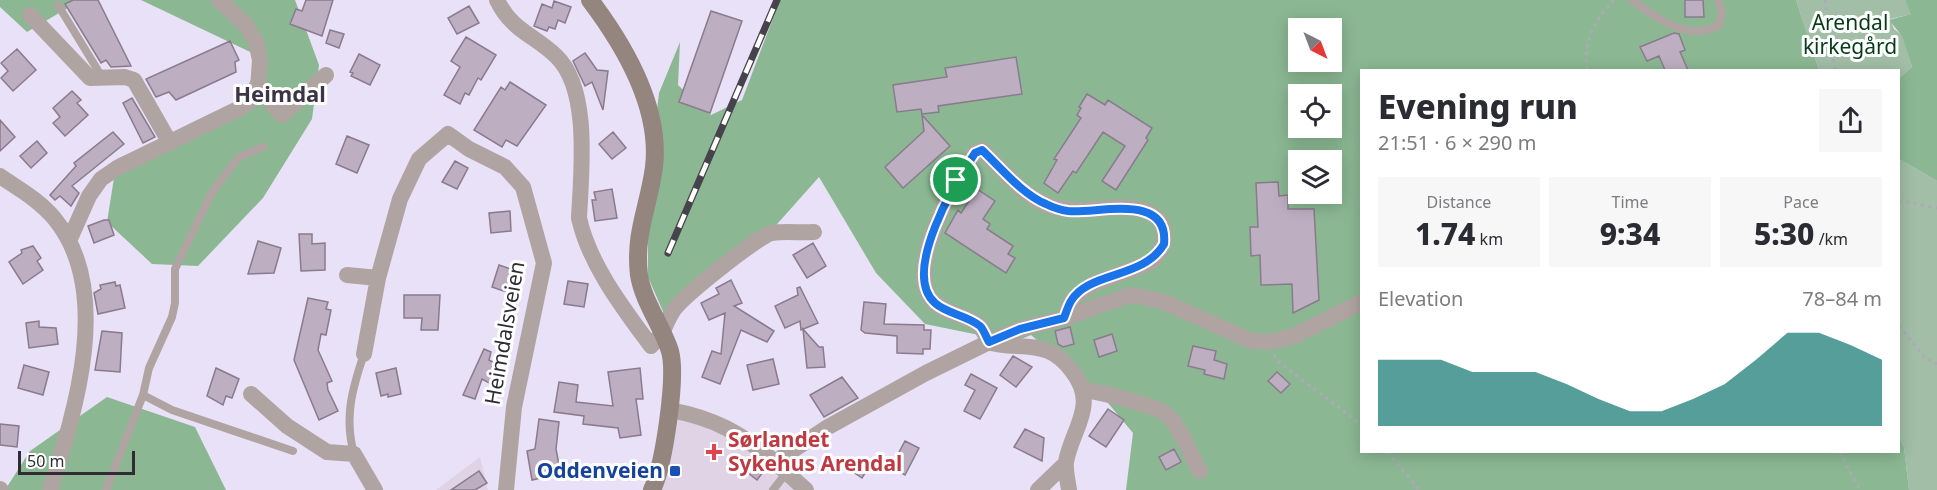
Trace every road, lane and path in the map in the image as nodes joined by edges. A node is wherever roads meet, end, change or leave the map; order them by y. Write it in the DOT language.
graph roads {
  1 [pos="219,0"];
  2 [pos="497,0"];
  3 [pos="590,0"];
  4 [pos="1613,0"];
  5 [pos="1632,0"];
  6 [pos="1718,0"];
  7 [pos="1825,0"];
  8 [pos="58,4"];
  9 [pos="30,15"];
  10 [pos="1587,69"];
  11 [pos="1835,69"];
  12 [pos="326,75"];
  13 [pos="104,80"];
  14 [pos="258,88"];
  15 [pos="170,143"];
  16 [pos="263,147"];
  17 [pos="0,176"];
  18 [pos="1900,200"];
  19 [pos="1937,208"];
  20 [pos="814,232"];
  21 [pos="69,241"];
  22 [pos="347,274"];
  23 [pos="378,278"];
  24 [pos="1360,303"];
  25 [pos="1064,318"];
  26 [pos="1900,327"];
  27 [pos="662,336"];
  28 [pos="989,342"];
  29 [pos="1270,342"];
  30 [pos="364,354"];
  31 [pos="1937,364"];
  32 [pos="1084,390"];
  33 [pos="251,394"];
  34 [pos="143,395"];
  35 [pos="670,410"];
  36 [pos="1360,424"];
  37 [pos="293,451"];
  38 [pos="1389,453"];
  39 [pos="1841,453"];
  40 [pos="354,454"];
  41 [pos="1066,463"];
  42 [pos="781,467"];
  43 [pos="1200,471"];
  44 [pos="50,490"];
  45 [pos="106,490"];
  46 [pos="375,490"];
  47 [pos="506,490"];
  48 [pos="652,490"];
  49 [pos="773,490"];
  50 [pos="806,490"];
  51 [pos="1038,490"];
  52 [pos="1069,490"];
  53 [pos="1419,490"];
  54 [pos="1860,490"];
  1 -- 14 [label="street"];
  2 -- 27 [label="street"];
  3 -- 27 [label="main road"];
  4 -- 10 [label="path"];
  5 -- 6 [label="lane"];
  7 -- 11 [label="path"];
  8 -- 13 [label="lane"];
  9 -- 13 [label="street"];
  12 -- 14 [label="street"];
  13 -- 15 [label="street"];
  14 -- 15 [label="street"];
  15 -- 21 [label="street"];
  16 -- 34 [label="lane"];
  17 -- 21 [label="street"];
  18 -- 19 [label="path"];
  20 -- 27 [label="street"];
  21 -- 44 [label="street"];
  22 -- 23 [label="street"];
  23 -- 30 [label="street"];
  23 -- 47 [label="street, Heimdalsveien"];
  24 -- 29 [label="street"];
  25 -- 28 [label="street"];
  25 -- 28 [label="street"];
  25 -- 29 [label="street"];
  26 -- 31 [label="path"];
  27 -- 35 [label="main road"];
  28 -- 32 [label="street"];
  28 -- 42 [label="street"];
  29 -- 36 [label="path"];
  30 -- 40 [label="lane"];
  32 -- 41 [label="street"];
  32 -- 43 [label="street"];
  33 -- 40 [label="street"];
  34 -- 37 [label="lane"];
  34 -- 45 [label="lane"];
  35 -- 42 [label="street"];
  35 -- 48 [label="main road"];
  38 -- 53 [label="path"];
  39 -- 54 [label="path"];
  40 -- 46 [label="street"];
  41 -- 51 [label="street"];
  41 -- 52 [label="street"];
  42 -- 49 [label="lane"];
  42 -- 50 [label="street"];
}
